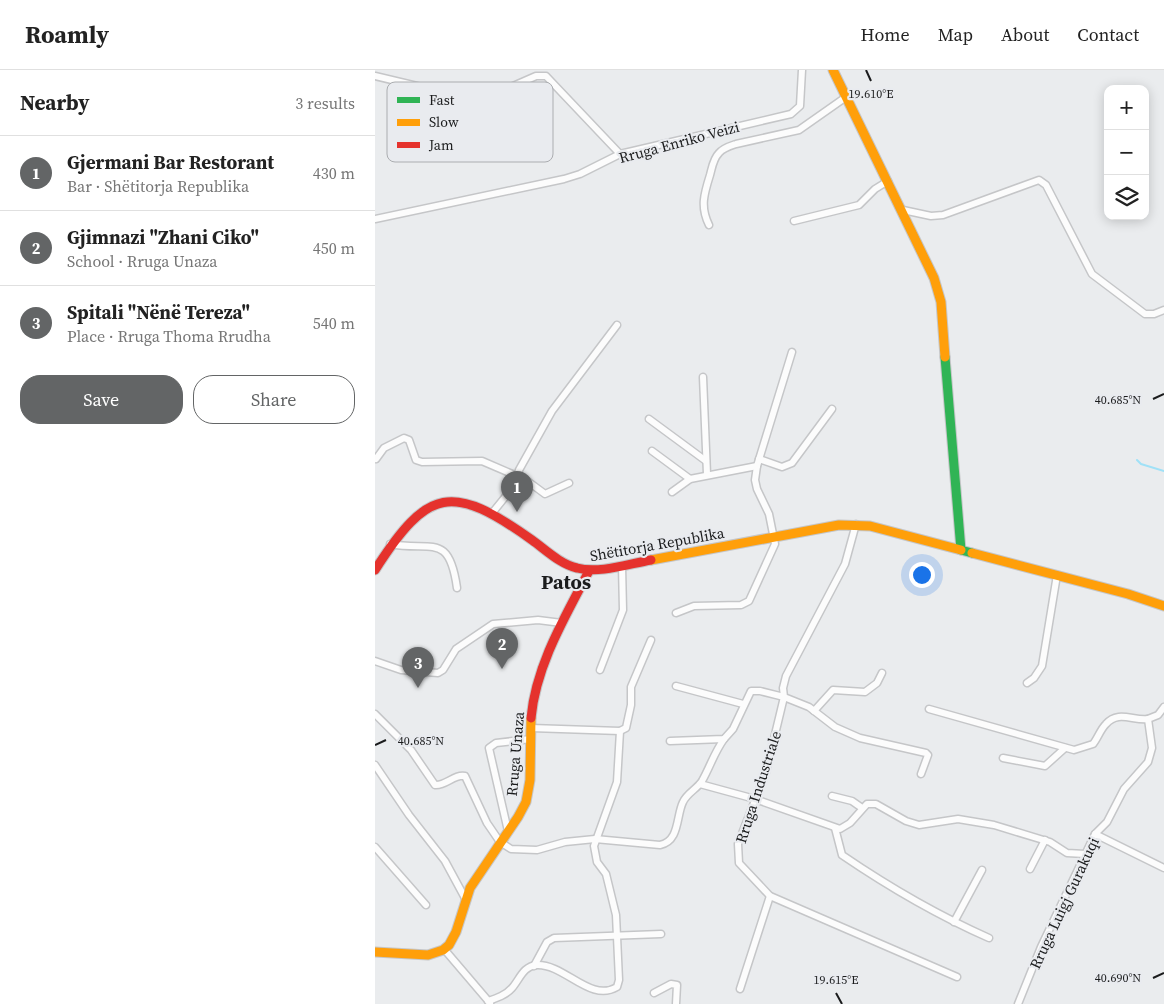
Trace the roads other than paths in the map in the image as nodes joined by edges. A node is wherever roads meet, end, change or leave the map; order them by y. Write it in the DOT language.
graph roads {
  1 [pos="802,70"];
  2 [pos="833,70"];
  3 [pos="375,76"];
  4 [pos="400,82"];
  5 [pos="522,82"];
  6 [pos="553,82"];
  7 [pos="553,82"];
  8 [pos="847,97"];
  9 [pos="620,154"];
  10 [pos="888,181"];
  11 [pos="903,210"];
  12 [pos="375,219"];
  13 [pos="794,221"];
  14 [pos="709,226"];
  15 [pos="1164,310"];
  16 [pos="617,325"];
  17 [pos="792,352"];
  18 [pos="703,377"];
  19 [pos="832,410"];
  20 [pos="649,420"];
  21 [pos="652,451"];
  22 [pos="376,459"];
  23 [pos="706,461"];
  24 [pos="758,462"];
  25 [pos="707,474"];
  26 [pos="517,476"];
  27 [pos="690,479"];
  28 [pos="569,483"];
  29 [pos="672,492"];
  30 [pos="493,512"];
  31 [pos="856,524"];
  32 [pos="775,536"];
  33 [pos="390,544"];
  34 [pos="961,550"];
  35 [pos="622,566"];
  36 [pos="375,570"];
  37 [pos="589,571"];
  38 [pos="1057,575"];
  39 [pos="457,588"];
  40 [pos="1164,606"];
  41 [pos="676,613"];
  42 [pos="562,623"];
  43 [pos="651,640"];
  44 [pos="375,660"];
  45 [pos="600,670"];
  46 [pos="882,674"];
  47 [pos="1027,683"];
  48 [pos="676,686"];
  49 [pos="784,697"];
  50 [pos="743,704"];
  51 [pos="1164,707"];
  52 [pos="929,709"];
  53 [pos="814,711"];
  54 [pos="375,714"];
  55 [pos="1148,719"];
  56 [pos="531,728"];
  57 [pos="620,731"];
  58 [pos="724,739"];
  59 [pos="531,740"];
  60 [pos="670,741"];
  61 [pos="1065,748"];
  62 [pos="1003,758"];
  63 [pos="375,765"];
  64 [pos="921,774"];
  65 [pos="700,784"];
  66 [pos="832,796"];
  67 [pos="755,799"];
  68 [pos="863,808"];
  69 [pos="835,828"];
  70 [pos="508,831"];
  71 [pos="1095,834"];
  72 [pos="595,839"];
  73 [pos="1045,840"];
  74 [pos="500,842"];
  75 [pos="375,846"];
  76 [pos="1085,854"];
  77 [pos="1164,868"];
  78 [pos="1030,869"];
  79 [pos="982,870"];
  80 [pos="770,896"];
  81 [pos="465,898"];
  82 [pos="426,905"];
  83 [pos="954,922"];
  84 [pos="617,934"];
  85 [pos="661,934"];
  86 [pos="989,938"];
  87 [pos="445,948"];
  88 [pos="375,952"];
  89 [pos="534,966"];
  90 [pos="957,977"];
  91 [pos="739,989"];
  92 [pos="653,993"];
  93 [pos="489,1002"];
  94 [pos="675,1004"];
  95 [pos="1018,1004"];
  1 -- 9 [label="street, Rruga Enriko Veizi"];
  2 -- 8 [label="main road"];
  3 -- 4 [label="street"];
  5 -- 6 [label="street"];
  7 -- 9 [label="street"];
  8 -- 10 [label="main road"];
  8 -- 14 [label="street"];
  9 -- 12 [label="street, Rruga Enriko Veizi"];
  10 -- 11 [label="main road"];
  10 -- 13 [label="street"];
  11 -- 15 [label="street"];
  11 -- 34 [label="main road"];
  16 -- 26 [label="street"];
  17 -- 24 [label="street"];
  18 -- 23 [label="street"];
  19 -- 24 [label="street"];
  20 -- 23 [label="street"];
  21 -- 27 [label="street"];
  22 -- 26 [label="street"];
  23 -- 25 [label="street"];
  24 -- 25 [label="street"];
  24 -- 32 [label="street"];
  25 -- 27 [label="street"];
  26 -- 28 [label="street"];
  26 -- 30 [label="street"];
  27 -- 29 [label="street"];
  30 -- 33 [label="main road, Shëtitorja Republika"];
  30 -- 37 [label="main road, Shëtitorja Republika"];
  31 -- 32 [label="main road, Shëtitorja Republika"];
  31 -- 34 [label="main road, Shëtitorja Republika"];
  31 -- 49 [label="street, Rruga Industriale"];
  32 -- 35 [label="main road, Shëtitorja Republika"];
  32 -- 41 [label="street"];
  33 -- 36 [label="main road, Shëtitorja Republika"];
  33 -- 39 [label="street"];
  34 -- 38 [label="main road, Shëtitorja Republika"];
  35 -- 37 [label="main road, Shëtitorja Republika"];
  35 -- 45 [label="street"];
  37 -- 42 [label="main road, Rruga Unaza"];
  38 -- 40 [label="main road, Shëtitorja Republika"];
  38 -- 47 [label="street"];
  42 -- 44 [label="street"];
  42 -- 56 [label="main road, Rruga Unaza"];
  43 -- 57 [label="street"];
  46 -- 53 [label="street"];
  48 -- 50 [label="street"];
  49 -- 50 [label="street"];
  49 -- 53 [label="street"];
  49 -- 67 [label="street, Rruga Industriale"];
  50 -- 58 [label="street"];
  51 -- 55 [label="street"];
  52 -- 61 [label="street"];
  53 -- 64 [label="street"];
  54 -- 74 [label="street"];
  55 -- 61 [label="street"];
  55 -- 71 [label="street, Rruga Luigj Gurakuqi"];
  56 -- 57 [label="street"];
  56 -- 59 [label="main road, Rruga Unaza"];
  57 -- 72 [label="street"];
  58 -- 60 [label="street"];
  58 -- 65 [label="street"];
  59 -- 70 [label="main road, Rruga Unaza"];
  59 -- 70 [label="street"];
  61 -- 62 [label="street"];
  63 -- 81 [label="street"];
  65 -- 67 [label="street"];
  65 -- 72 [label="street"];
  66 -- 68 [label="street"];
  67 -- 69 [label="street"];
  67 -- 80 [label="street, Rruga Industriale"];
  68 -- 69 [label="street"];
  68 -- 73 [label="street"];
  69 -- 83 [label="street"];
  70 -- 74 [label="main road, Rruga Unaza"];
  71 -- 76 [label="street, Rruga Luigj Gurakuqi"];
  71 -- 77 [label="street"];
  72 -- 74 [label="street"];
  72 -- 84 [label="street"];
  73 -- 76 [label="street"];
  73 -- 78 [label="street"];
  74 -- 81 [label="main road, Rruga Unaza"];
  75 -- 82 [label="street"];
  76 -- 95 [label="street, Rruga Luigj Gurakuqi"];
  79 -- 83 [label="street"];
  80 -- 90 [label="street, Rruga Industriale"];
  80 -- 91 [label="street"];
  81 -- 87 [label="main road, Rruga Unaza"];
  83 -- 86 [label="street"];
  84 -- 85 [label="street"];
  84 -- 89 [label="street"];
  84 -- 89 [label="street"];
  87 -- 88 [label="main road"];
  87 -- 93 [label="street"];
  89 -- 93 [label="street"];
  92 -- 94 [label="street"];
}
